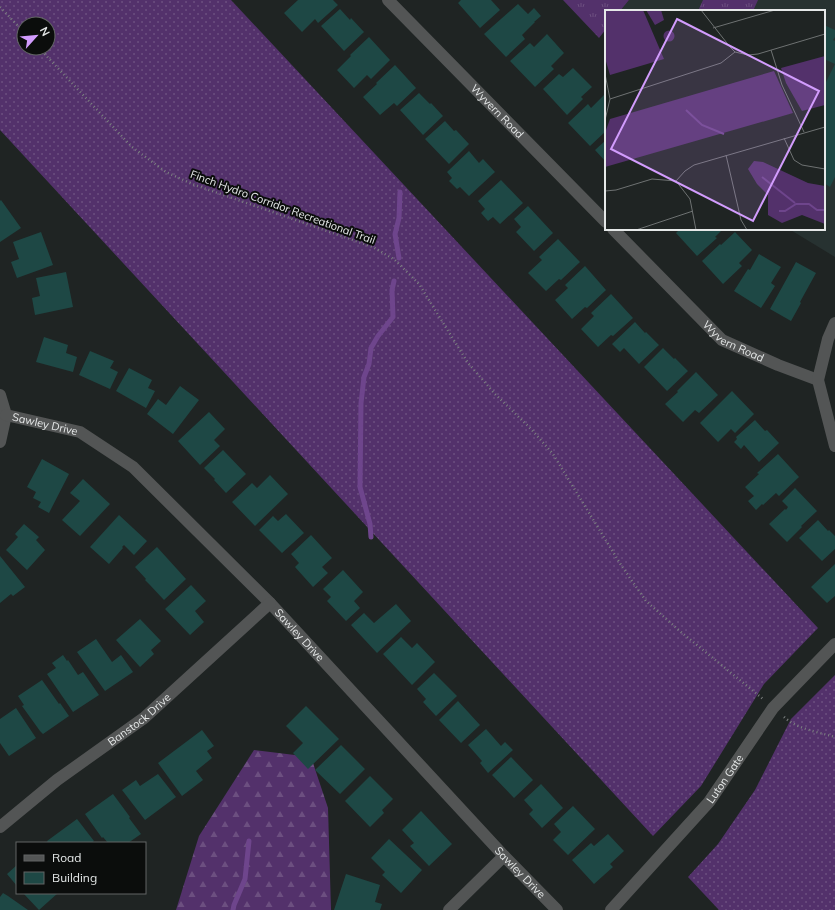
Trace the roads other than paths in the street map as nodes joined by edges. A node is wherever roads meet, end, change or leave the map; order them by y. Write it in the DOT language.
graph roads {
  1 [pos="388,0"];
  2 [pos="605,221"];
  3 [pos="614,230"];
  4 [pos="835,323"];
  5 [pos="818,380"];
  6 [pos="0,395"];
  7 [pos="6,415"];
  8 [pos="0,442"];
  9 [pos="835,446"];
  10 [pos="270,603"];
  11 [pos="835,644"];
  12 [pos="0,827"];
  13 [pos="504,856"];
  14 [pos="449,910"];
  15 [pos="557,910"];
  16 [pos="611,910"];
  1 -- 2 [label="street, Wyvern Road"];
  3 -- 5 [label="street, Wyvern Road"];
  4 -- 5 [label="street"];
  5 -- 9 [label="street"];
  6 -- 7 [label="street"];
  7 -- 8 [label="street"];
  7 -- 10 [label="street, Sawley Drive"];
  10 -- 12 [label="street, Banstock Drive"];
  10 -- 13 [label="street, Sawley Drive"];
  11 -- 16 [label="street, Luton Gate"];
  13 -- 14 [label="street"];
  13 -- 15 [label="street, Sawley Drive"];
}
